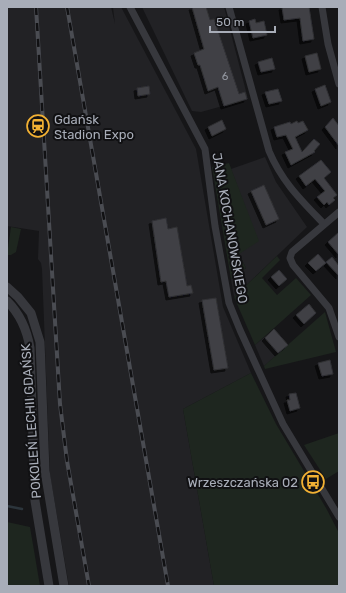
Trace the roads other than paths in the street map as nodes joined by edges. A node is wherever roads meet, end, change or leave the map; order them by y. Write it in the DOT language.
graph roads {
  1 [pos="130,7"];
  2 [pos="229,7"];
  3 [pos="322,7"];
  4 [pos="339,84"];
  5 [pos="339,212"];
  6 [pos="324,224"];
  7 [pos="7,287"];
  8 [pos="7,301"];
  9 [pos="339,337"];
  10 [pos="339,517"];
  11 [pos="52,518"];
  12 [pos="38,520"];
  13 [pos="49,586"];
  14 [pos="64,586"];
  1 -- 10 [label="street, JANA KOCHANOWSKIEGO"];
  2 -- 6 [label="street"];
  3 -- 4 [label="street"];
  5 -- 6 [label="street"];
  6 -- 9 [label="street"];
  7 -- 11 [label="street, POKOLEŃ LECHII GDAŃSK"];
  8 -- 12 [label="street, POKOLEŃ LECHII GDAŃSK"];
  11 -- 12 [label="street"];
  11 -- 14 [label="street, POKOLEŃ LECHII GDAŃSK"];
  12 -- 13 [label="street, POKOLEŃ LECHII GDAŃSK"];
}
